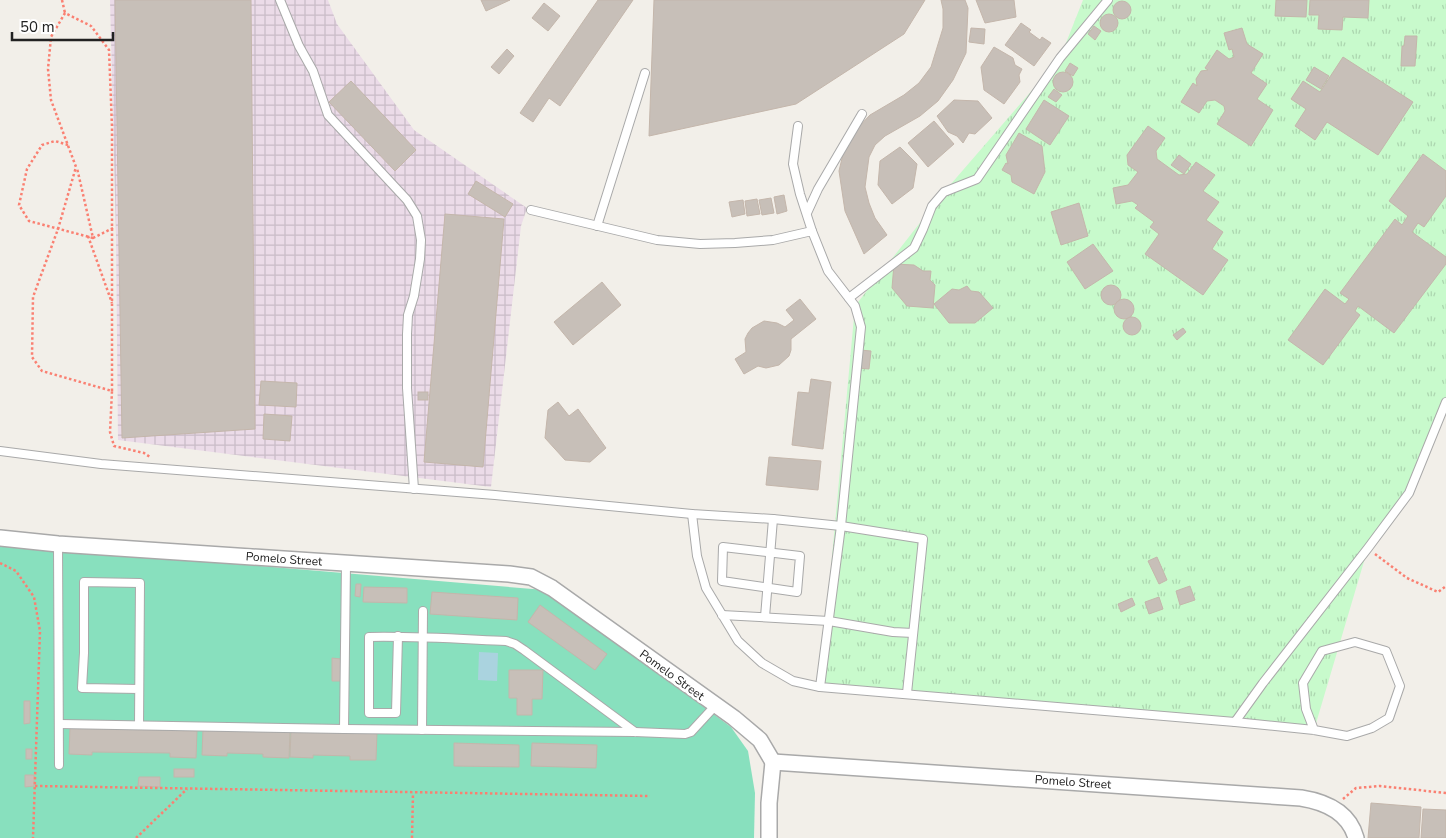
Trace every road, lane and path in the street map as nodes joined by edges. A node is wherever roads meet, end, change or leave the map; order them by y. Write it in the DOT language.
graph roads {
  1 [pos="62,0"];
  2 [pos="280,0"];
  3 [pos="1108,0"];
  4 [pos="65,13"];
  5 [pos="645,73"];
  6 [pos="862,114"];
  7 [pos="798,126"];
  8 [pos="68,145"];
  9 [pos="76,167"];
  10 [pos="531,210"];
  11 [pos="807,214"];
  12 [pos="597,226"];
  13 [pos="113,228"];
  14 [pos="58,229"];
  15 [pos="812,231"];
  16 [pos="88,236"];
  17 [pos="93,238"];
  18 [pos="849,298"];
  19 [pos="113,305"];
  20 [pos="112,391"];
  21 [pos="1446,402"];
  22 [pos="0,451"];
  23 [pos="150,457"];
  24 [pos="414,489"];
  25 [pos="692,514"];
  26 [pos="772,519"];
  27 [pos="841,526"];
  28 [pos="0,538"];
  29 [pos="58,544"];
  30 [pos="1368,548"];
  31 [pos="770,553"];
  32 [pos="0,563"];
  33 [pos="346,563"];
  34 [pos="1446,586"];
  35 [pos="767,588"];
  36 [pos="423,611"];
  37 [pos="722,615"];
  38 [pos="765,617"];
  39 [pos="829,621"];
  40 [pos="913,633"];
  41 [pos="398,636"];
  42 [pos="424,636"];
  43 [pos="820,687"];
  44 [pos="139,689"];
  45 [pos="907,693"];
  46 [pos="715,706"];
  47 [pos="1235,722"];
  48 [pos="60,724"];
  49 [pos="139,725"];
  50 [pos="344,730"];
  51 [pos="422,730"];
  52 [pos="1314,730"];
  53 [pos="635,732"];
  54 [pos="772,762"];
  55 [pos="59,765"];
  56 [pos="35,786"];
  57 [pos="187,789"];
  58 [pos="413,792"];
  59 [pos="1446,793"];
  60 [pos="650,796"];
  61 [pos="1335,809"];
  62 [pos="33,838"];
  63 [pos="136,838"];
  64 [pos="412,838"];
  65 [pos="769,838"];
  66 [pos="1356,838"];
  1 -- 4 [label="path"];
  2 -- 24 [label="lane"];
  3 -- 18 [label="lane"];
  4 -- 8 [label="path"];
  4 -- 13 [label="path"];
  5 -- 12 [label="lane"];
  6 -- 11 [label="lane"];
  7 -- 11 [label="lane"];
  8 -- 9 [label="path"];
  8 -- 14 [label="path"];
  9 -- 14 [label="path"];
  9 -- 17 [label="path"];
  10 -- 12 [label="lane"];
  11 -- 15 [label="lane"];
  12 -- 15 [label="lane"];
  13 -- 17 [label="path"];
  13 -- 19 [label="path"];
  14 -- 16 [label="path"];
  14 -- 20 [label="path"];
  15 -- 18 [label="lane"];
  16 -- 17 [label="path"];
  16 -- 19 [label="path"];
  18 -- 27 [label="lane"];
  19 -- 20 [label="path"];
  20 -- 23 [label="path"];
  21 -- 30 [label="lane"];
  22 -- 24 [label="lane"];
  24 -- 25 [label="lane"];
  25 -- 26 [label="lane"];
  25 -- 37 [label="lane"];
  26 -- 27 [label="lane"];
  26 -- 31 [label="lane"];
  27 -- 39 [label="lane"];
  27 -- 40 [label="lane"];
  28 -- 29 [label="street, Pomelo Street"];
  29 -- 33 [label="street, Pomelo Street"];
  29 -- 48 [label="lane"];
  30 -- 34 [label="path"];
  30 -- 47 [label="lane"];
  31 -- 35 [label="lane"];
  31 -- 35 [label="lane"];
  31 -- 35 [label="lane"];
  32 -- 56 [label="path"];
  33 -- 46 [label="street, Pomelo Street"];
  33 -- 50 [label="lane"];
  35 -- 38 [label="lane"];
  36 -- 42 [label="lane"];
  37 -- 38 [label="lane"];
  37 -- 43 [label="lane"];
  38 -- 39 [label="lane"];
  39 -- 40 [label="lane"];
  39 -- 43 [label="lane"];
  40 -- 45 [label="lane"];
  41 -- 41 [label="lane"];
  41 -- 42 [label="lane"];
  42 -- 51 [label="lane"];
  42 -- 53 [label="lane"];
  43 -- 45 [label="lane"];
  44 -- 44 [label="lane"];
  44 -- 49 [label="lane"];
  45 -- 47 [label="lane"];
  46 -- 53 [label="lane"];
  46 -- 54 [label="street, Pomelo Street"];
  47 -- 52 [label="lane"];
  48 -- 49 [label="lane"];
  48 -- 55 [label="lane"];
  49 -- 50 [label="lane"];
  50 -- 51 [label="lane"];
  51 -- 53 [label="lane"];
  52 -- 52 [label="lane"];
  54 -- 61 [label="street, Pomelo Street"];
  54 -- 65 [label="street"];
  56 -- 57 [label="path"];
  56 -- 62 [label="path"];
  57 -- 58 [label="path"];
  57 -- 63 [label="path"];
  58 -- 60 [label="path"];
  58 -- 64 [label="path"];
  59 -- 61 [label="path"];
  61 -- 66 [label="street"];
}
